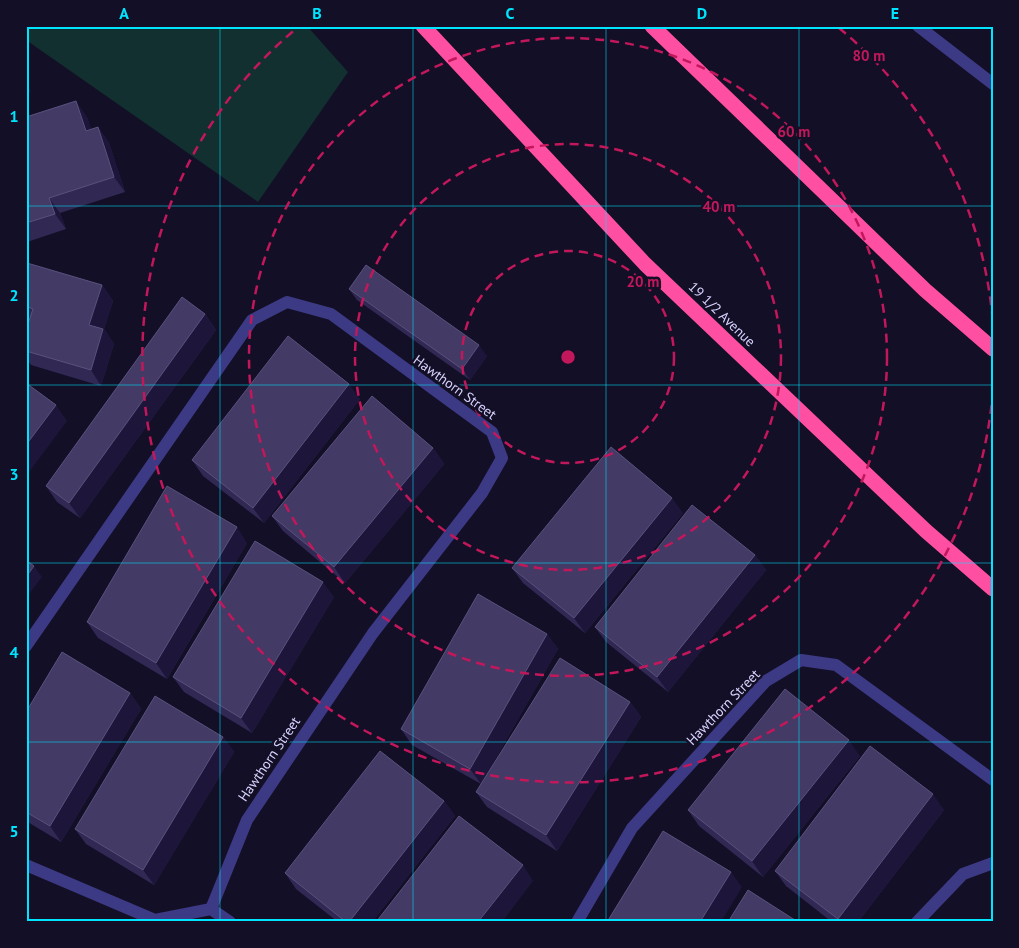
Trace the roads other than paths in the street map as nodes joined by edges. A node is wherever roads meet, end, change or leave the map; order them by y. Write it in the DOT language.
graph roads {
  1 [pos="423,26"];
  2 [pos="652,26"];
  3 [pos="918,26"];
  4 [pos="993,84"];
  5 [pos="993,349"];
  6 [pos="993,589"];
  7 [pos="26,646"];
  8 [pos="993,780"];
  9 [pos="993,863"];
  10 [pos="26,865"];
  11 [pos="211,909"];
  12 [pos="230,922"];
  13 [pos="577,922"];
  14 [pos="917,922"];
  1 -- 6 [label="highway, 19 1/2 Avenue"];
  2 -- 5 [label="highway"];
  3 -- 4 [label="street"];
  7 -- 11 [label="street, Hawthorn Street"];
  8 -- 13 [label="street, Hawthorn Street"];
  9 -- 14 [label="street"];
  10 -- 11 [label="street"];
  11 -- 12 [label="street"];
}
